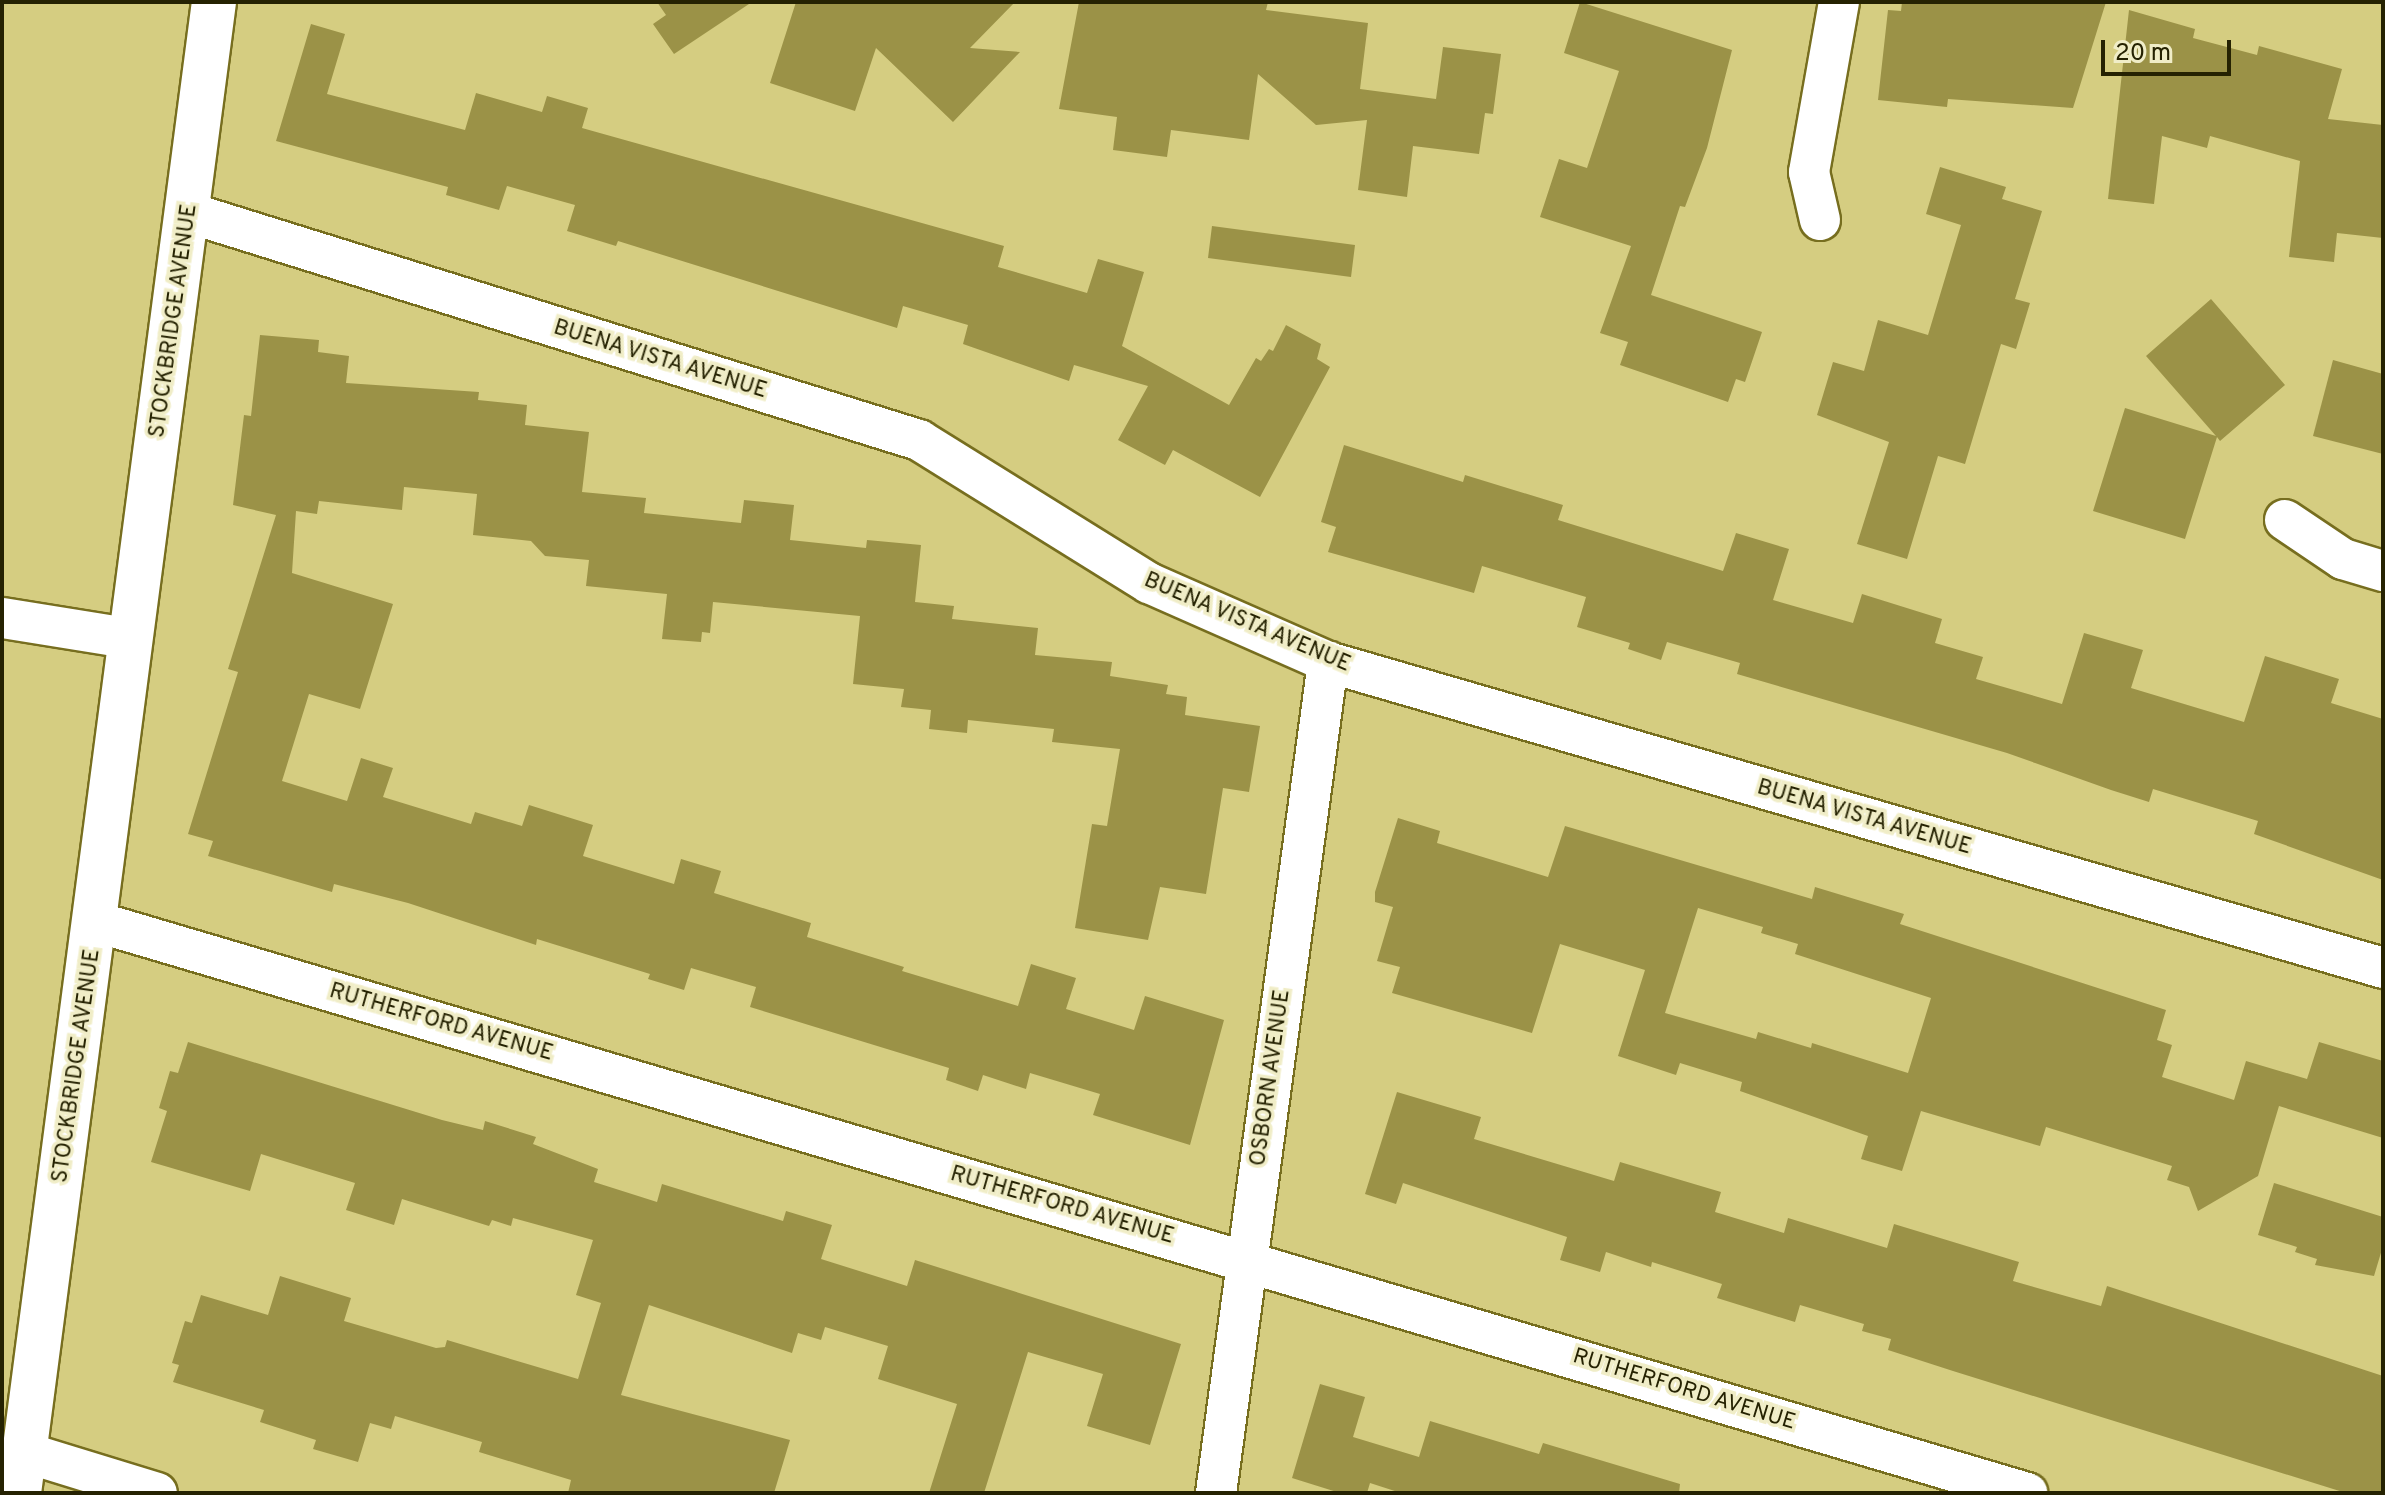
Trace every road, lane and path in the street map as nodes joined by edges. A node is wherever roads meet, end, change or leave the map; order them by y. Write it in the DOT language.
graph roads {
  1 [pos="214,2"];
  2 [pos="1839,2"];
  3 [pos="190,213"];
  4 [pos="1820,220"];
  5 [pos="2285,520"];
  6 [pos="2383,571"];
  7 [pos="2,618"];
  8 [pos="127,638"];
  9 [pos="1328,662"];
  10 [pos="97,922"];
  11 [pos="2383,968"];
  12 [pos="1247,1260"];
  13 [pos="22,1472"];
  14 [pos="157,1493"];
  15 [pos="1216,1493"];
  16 [pos="2027,1493"];
  1 -- 3 [label="street, STOCKBRIDGE AVENUE"];
  2 -- 4 [label="street"];
  3 -- 8 [label="street, STOCKBRIDGE AVENUE"];
  3 -- 9 [label="street, BUENA VISTA AVENUE"];
  5 -- 6 [label="street"];
  7 -- 8 [label="street"];
  8 -- 10 [label="street, STOCKBRIDGE AVENUE"];
  9 -- 11 [label="street, BUENA VISTA AVENUE"];
  9 -- 12 [label="street, OSBORN AVENUE"];
  10 -- 12 [label="street, RUTHERFORD AVENUE"];
  10 -- 13 [label="street, STOCKBRIDGE AVENUE"];
  12 -- 15 [label="street, OSBORN AVENUE"];
  12 -- 16 [label="street, RUTHERFORD AVENUE"];
  13 -- 14 [label="street"];
}
